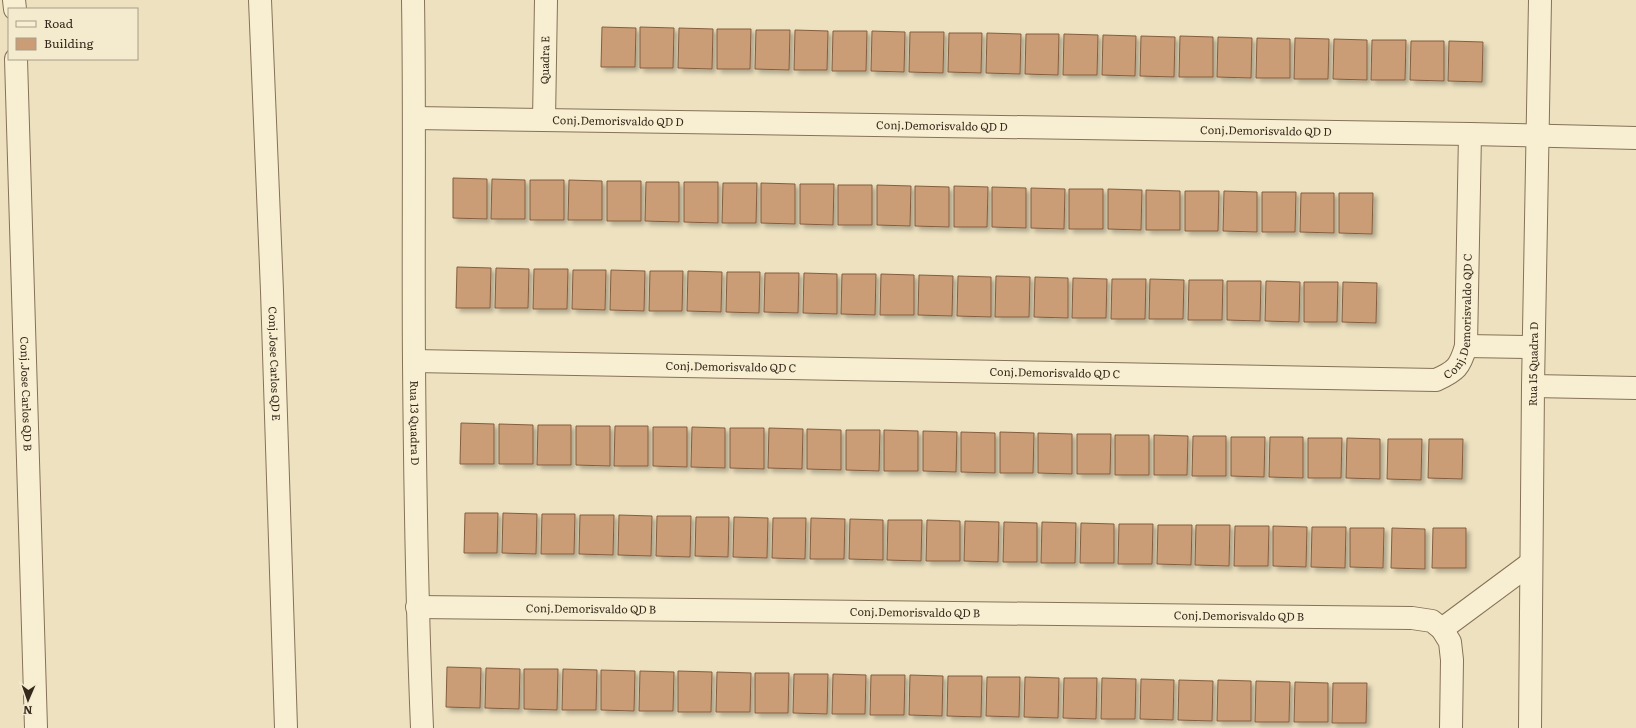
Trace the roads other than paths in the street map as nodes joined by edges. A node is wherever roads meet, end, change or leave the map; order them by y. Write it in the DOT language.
graph roads {
  1 [pos="260,0"];
  2 [pos="413,0"];
  3 [pos="546,0"];
  4 [pos="1540,0"];
  5 [pos="16,60"];
  6 [pos="415,118"];
  7 [pos="544,120"];
  8 [pos="1470,134"];
  9 [pos="1538,135"];
  10 [pos="1636,138"];
  11 [pos="1466,346"];
  12 [pos="1533,347"];
  13 [pos="414,361"];
  14 [pos="1533,386"];
  15 [pos="1636,388"];
  16 [pos="1531,563"];
  17 [pos="417,606"];
  18 [pos="1442,629"];
  19 [pos="36,728"];
  20 [pos="286,728"];
  21 [pos="422,728"];
  22 [pos="1451,728"];
  23 [pos="1530,728"];
  1 -- 20 [label="street, Conj.Jose Carlos QD E"];
  2 -- 6 [label="street, Rua 13 Quadra D"];
  3 -- 7 [label="street, Quadra E"];
  4 -- 9 [label="street, Rua 15 Quadra D"];
  5 -- 19 [label="street, Conj.Jose Carlos QD B"];
  6 -- 7 [label="street, Conj.Demorisvaldo QD D"];
  6 -- 13 [label="street, Rua 13 Quadra D"];
  7 -- 8 [label="street, Conj.Demorisvaldo QD D"];
  8 -- 9 [label="street, Conj.Demorisvaldo QD D"];
  8 -- 11 [label="street, Conj.Demorisvaldo QD C"];
  9 -- 10 [label="street, Conj.Demorisvaldo QD D"];
  9 -- 12 [label="street, Rua 15 Quadra D"];
  11 -- 12 [label="street"];
  11 -- 13 [label="street, Conj.Demorisvaldo QD C"];
  12 -- 14 [label="street, Rua 15 Quadra D"];
  13 -- 17 [label="street, Rua 13 Quadra D"];
  14 -- 15 [label="street"];
  14 -- 16 [label="street, Rua 15 Quadra D"];
  16 -- 18 [label="street"];
  16 -- 23 [label="street, Rua 15 Quadra D"];
  17 -- 18 [label="street, Conj.Demorisvaldo QD B"];
  17 -- 21 [label="street, Rua 13 Quadra D"];
  18 -- 22 [label="street"];
}
